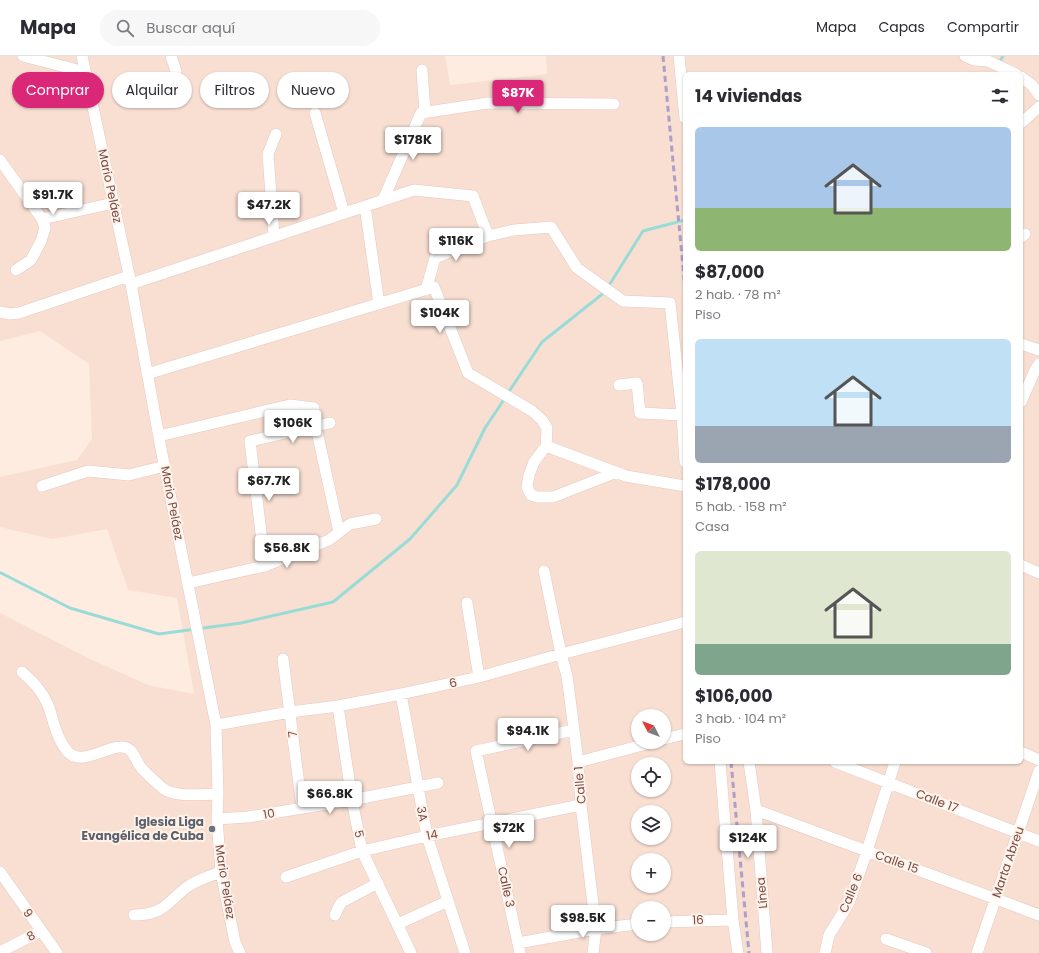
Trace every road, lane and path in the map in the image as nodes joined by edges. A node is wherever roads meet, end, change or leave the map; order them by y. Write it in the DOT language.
graph roads {
  1 [pos="23,56"];
  2 [pos="82,56"];
  3 [pos="172,56"];
  4 [pos="679,56"];
  5 [pos="965,56"];
  6 [pos="422,70"];
  7 [pos="176,71"];
  8 [pos="85,72"];
  9 [pos="1012,72"];
  10 [pos="1023,78"];
  11 [pos="1039,95"];
  12 [pos="683,97"];
  13 [pos="614,104"];
  14 [pos="1039,107"];
  15 [pos="93,108"];
  16 [pos="425,112"];
  17 [pos="316,113"];
  18 [pos="1023,121"];
  19 [pos="276,134"];
  20 [pos="0,160"];
  21 [pos="383,200"];
  22 [pos="113,202"];
  23 [pos="365,206"];
  24 [pos="344,213"];
  25 [pos="42,218"];
  26 [pos="274,236"];
  27 [pos="488,236"];
  28 [pos="16,270"];
  29 [pos="130,280"];
  30 [pos="426,290"];
  31 [pos="379,304"];
  32 [pos="0,312"];
  33 [pos="1023,345"];
  34 [pos="1039,350"];
  35 [pos="1039,364"];
  36 [pos="147,374"];
  37 [pos="619,385"];
  38 [pos="1023,397"];
  39 [pos="314,408"];
  40 [pos="682,415"];
  41 [pos="330,423"];
  42 [pos="316,427"];
  43 [pos="683,431"];
  44 [pos="159,436"];
  45 [pos="546,446"];
  46 [pos="165,466"];
  47 [pos="617,472"];
  48 [pos="42,486"];
  49 [pos="683,486"];
  50 [pos="376,519"];
  51 [pos="339,532"];
  52 [pos="265,566"];
  53 [pos="1023,566"];
  54 [pos="544,571"];
  55 [pos="1039,573"];
  56 [pos="188,583"];
  57 [pos="466,603"];
  58 [pos="683,623"];
  59 [pos="561,654"];
  60 [pos="283,659"];
  61 [pos="22,672"];
  62 [pos="479,677"];
  63 [pos="401,694"];
  64 [pos="338,706"];
  65 [pos="290,712"];
  66 [pos="216,725"];
  67 [pos="574,730"];
  68 [pos="683,734"];
  69 [pos="671,737"];
  70 [pos="631,748"];
  71 [pos="1023,753"];
  72 [pos="1039,760"];
  73 [pos="578,762"];
  74 [pos="720,764"];
  75 [pos="749,764"];
  76 [pos="840,764"];
  77 [pos="894,764"];
  78 [pos="1039,771"];
  79 [pos="888,782"];
  80 [pos="438,783"];
  81 [pos="417,788"];
  82 [pos="218,794"];
  83 [pos="352,800"];
  84 [pos="581,805"];
  85 [pos="302,808"];
  86 [pos="756,810"];
  87 [pos="217,819"];
  88 [pos="492,824"];
  89 [pos="1018,833"];
  90 [pos="427,836"];
  91 [pos="1039,841"];
  92 [pos="362,851"];
  93 [pos="867,851"];
  94 [pos="0,872"];
  95 [pos="221,872"];
  96 [pos="286,877"];
  97 [pos="378,883"];
  98 [pos="996,898"];
  99 [pos="448,901"];
  100 [pos="134,915"];
  101 [pos="335,915"];
  102 [pos="1039,915"];
  103 [pos="733,920"];
  104 [pos="671,922"];
  105 [pos="398,924"];
  106 [pos="631,925"];
  107 [pos="596,929"];
  108 [pos="41,931"];
  109 [pos="886,939"];
  110 [pos="519,948"];
  111 [pos="0,952"];
  112 [pos="57,953"];
  113 [pos="240,953"];
  114 [pos="411,953"];
  115 [pos="466,953"];
  116 [pos="593,953"];
  117 [pos="738,953"];
  118 [pos="767,953"];
  119 [pos="825,953"];
  120 [pos="926,953"];
  121 [pos="977,953"];
  1 -- 8 [label="street"];
  2 -- 8 [label="street, Mario Peláez"];
  3 -- 7 [label="street"];
  4 -- 12 [label="street"];
  5 -- 9 [label="street"];
  6 -- 16 [label="street"];
  10 -- 11 [label="street"];
  13 -- 16 [label="street"];
  14 -- 18 [label="street"];
  15 -- 22 [label="street, Mario Peláez"];
  16 -- 21 [label="street"];
  17 -- 24 [label="street"];
  19 -- 26 [label="street"];
  20 -- 25 [label="street"];
  21 -- 23 [label="street"];
  21 -- 27 [label="street"];
  22 -- 25 [label="street"];
  22 -- 29 [label="street, Mario Peláez"];
  23 -- 24 [label="street"];
  23 -- 31 [label="street"];
  24 -- 26 [label="street"];
  25 -- 28 [label="street"];
  26 -- 29 [label="street"];
  27 -- 30 [label="street"];
  27 -- 40 [label="street"];
  29 -- 32 [label="street"];
  29 -- 36 [label="street, Mario Peláez"];
  30 -- 31 [label="street"];
  30 -- 45 [label="street"];
  31 -- 36 [label="street"];
  33 -- 34 [label="street"];
  35 -- 38 [label="street"];
  36 -- 44 [label="street, Mario Peláez"];
  37 -- 40 [label="street"];
  39 -- 44 [label="street"];
  40 -- 43 [label="street"];
  41 -- 42 [label="street"];
  42 -- 51 [label="street"];
  42 -- 52 [label="street"];
  44 -- 46 [label="street, Mario Peláez"];
  45 -- 47 [label="street"];
  45 -- 47 [label="street"];
  46 -- 48 [label="street"];
  46 -- 56 [label="street, Mario Peláez"];
  47 -- 49 [label="street"];
  50 -- 51 [label="street"];
  51 -- 52 [label="street"];
  52 -- 56 [label="street"];
  53 -- 55 [label="street"];
  54 -- 59 [label="street, Calle 1"];
  56 -- 66 [label="street, Mario Peláez"];
  57 -- 62 [label="street"];
  58 -- 59 [label="street, 6"];
  59 -- 62 [label="street, 6"];
  59 -- 67 [label="street, Calle 1"];
  60 -- 65 [label="street, 7"];
  61 -- 82 [label="street"];
  62 -- 63 [label="street, 6"];
  63 -- 64 [label="street, 6"];
  63 -- 81 [label="street, 3A"];
  64 -- 65 [label="street, 6"];
  64 -- 83 [label="street, 5"];
  65 -- 66 [label="street, 6"];
  65 -- 85 [label="street, 7"];
  66 -- 82 [label="street, Mario Peláez"];
  67 -- 73 [label="street, Calle 1"];
  67 -- 88 [label="street, Calle 3"];
  68 -- 69 [label="street"];
  70 -- 73 [label="street"];
  71 -- 72 [label="street"];
  73 -- 84 [label="street, Calle 1"];
  74 -- 103 [label="street"];
  75 -- 86 [label="street, Línea"];
  76 -- 79 [label="street, Calle 17"];
  77 -- 79 [label="street, Calle 6"];
  78 -- 89 [label="street, Marta Abreu"];
  79 -- 89 [label="street, Calle 17"];
  79 -- 93 [label="street, Calle 6"];
  80 -- 81 [label="street, 10"];
  81 -- 83 [label="street, 10"];
  81 -- 90 [label="street, 3A"];
  82 -- 87 [label="street, Mario Peláez"];
  83 -- 85 [label="street, 10"];
  83 -- 92 [label="street, 5"];
  84 -- 88 [label="street, 14"];
  84 -- 107 [label="street, Calle 1"];
  85 -- 87 [label="street, 10"];
  86 -- 93 [label="street, Calle 15"];
  86 -- 118 [label="street, Línea"];
  87 -- 95 [label="street, Mario Peláez"];
  88 -- 90 [label="street, 14"];
  88 -- 110 [label="street, Calle 3"];
  89 -- 91 [label="street, Calle 17"];
  89 -- 98 [label="street, Marta Abreu"];
  90 -- 92 [label="street, 14"];
  90 -- 99 [label="street, 3A"];
  92 -- 96 [label="street, 14"];
  92 -- 97 [label="street, 5"];
  93 -- 98 [label="street, Calle 15"];
  93 -- 119 [label="street, Calle 6"];
  94 -- 108 [label="street, 9"];
  95 -- 100 [label="street"];
  95 -- 113 [label="street, Mario Peláez"];
  97 -- 101 [label="street"];
  97 -- 105 [label="street, 5"];
  98 -- 102 [label="street, Calle 15"];
  98 -- 121 [label="street, Marta Abreu"];
  99 -- 105 [label="street"];
  99 -- 115 [label="street, 3A"];
  103 -- 104 [label="street, 16"];
  103 -- 117 [label="street"];
  105 -- 114 [label="street, 5"];
  106 -- 107 [label="street"];
  107 -- 110 [label="street"];
  107 -- 116 [label="street, Calle 1"];
  108 -- 111 [label="street, 8"];
  108 -- 112 [label="street, 9"];
  109 -- 120 [label="street"];
}
